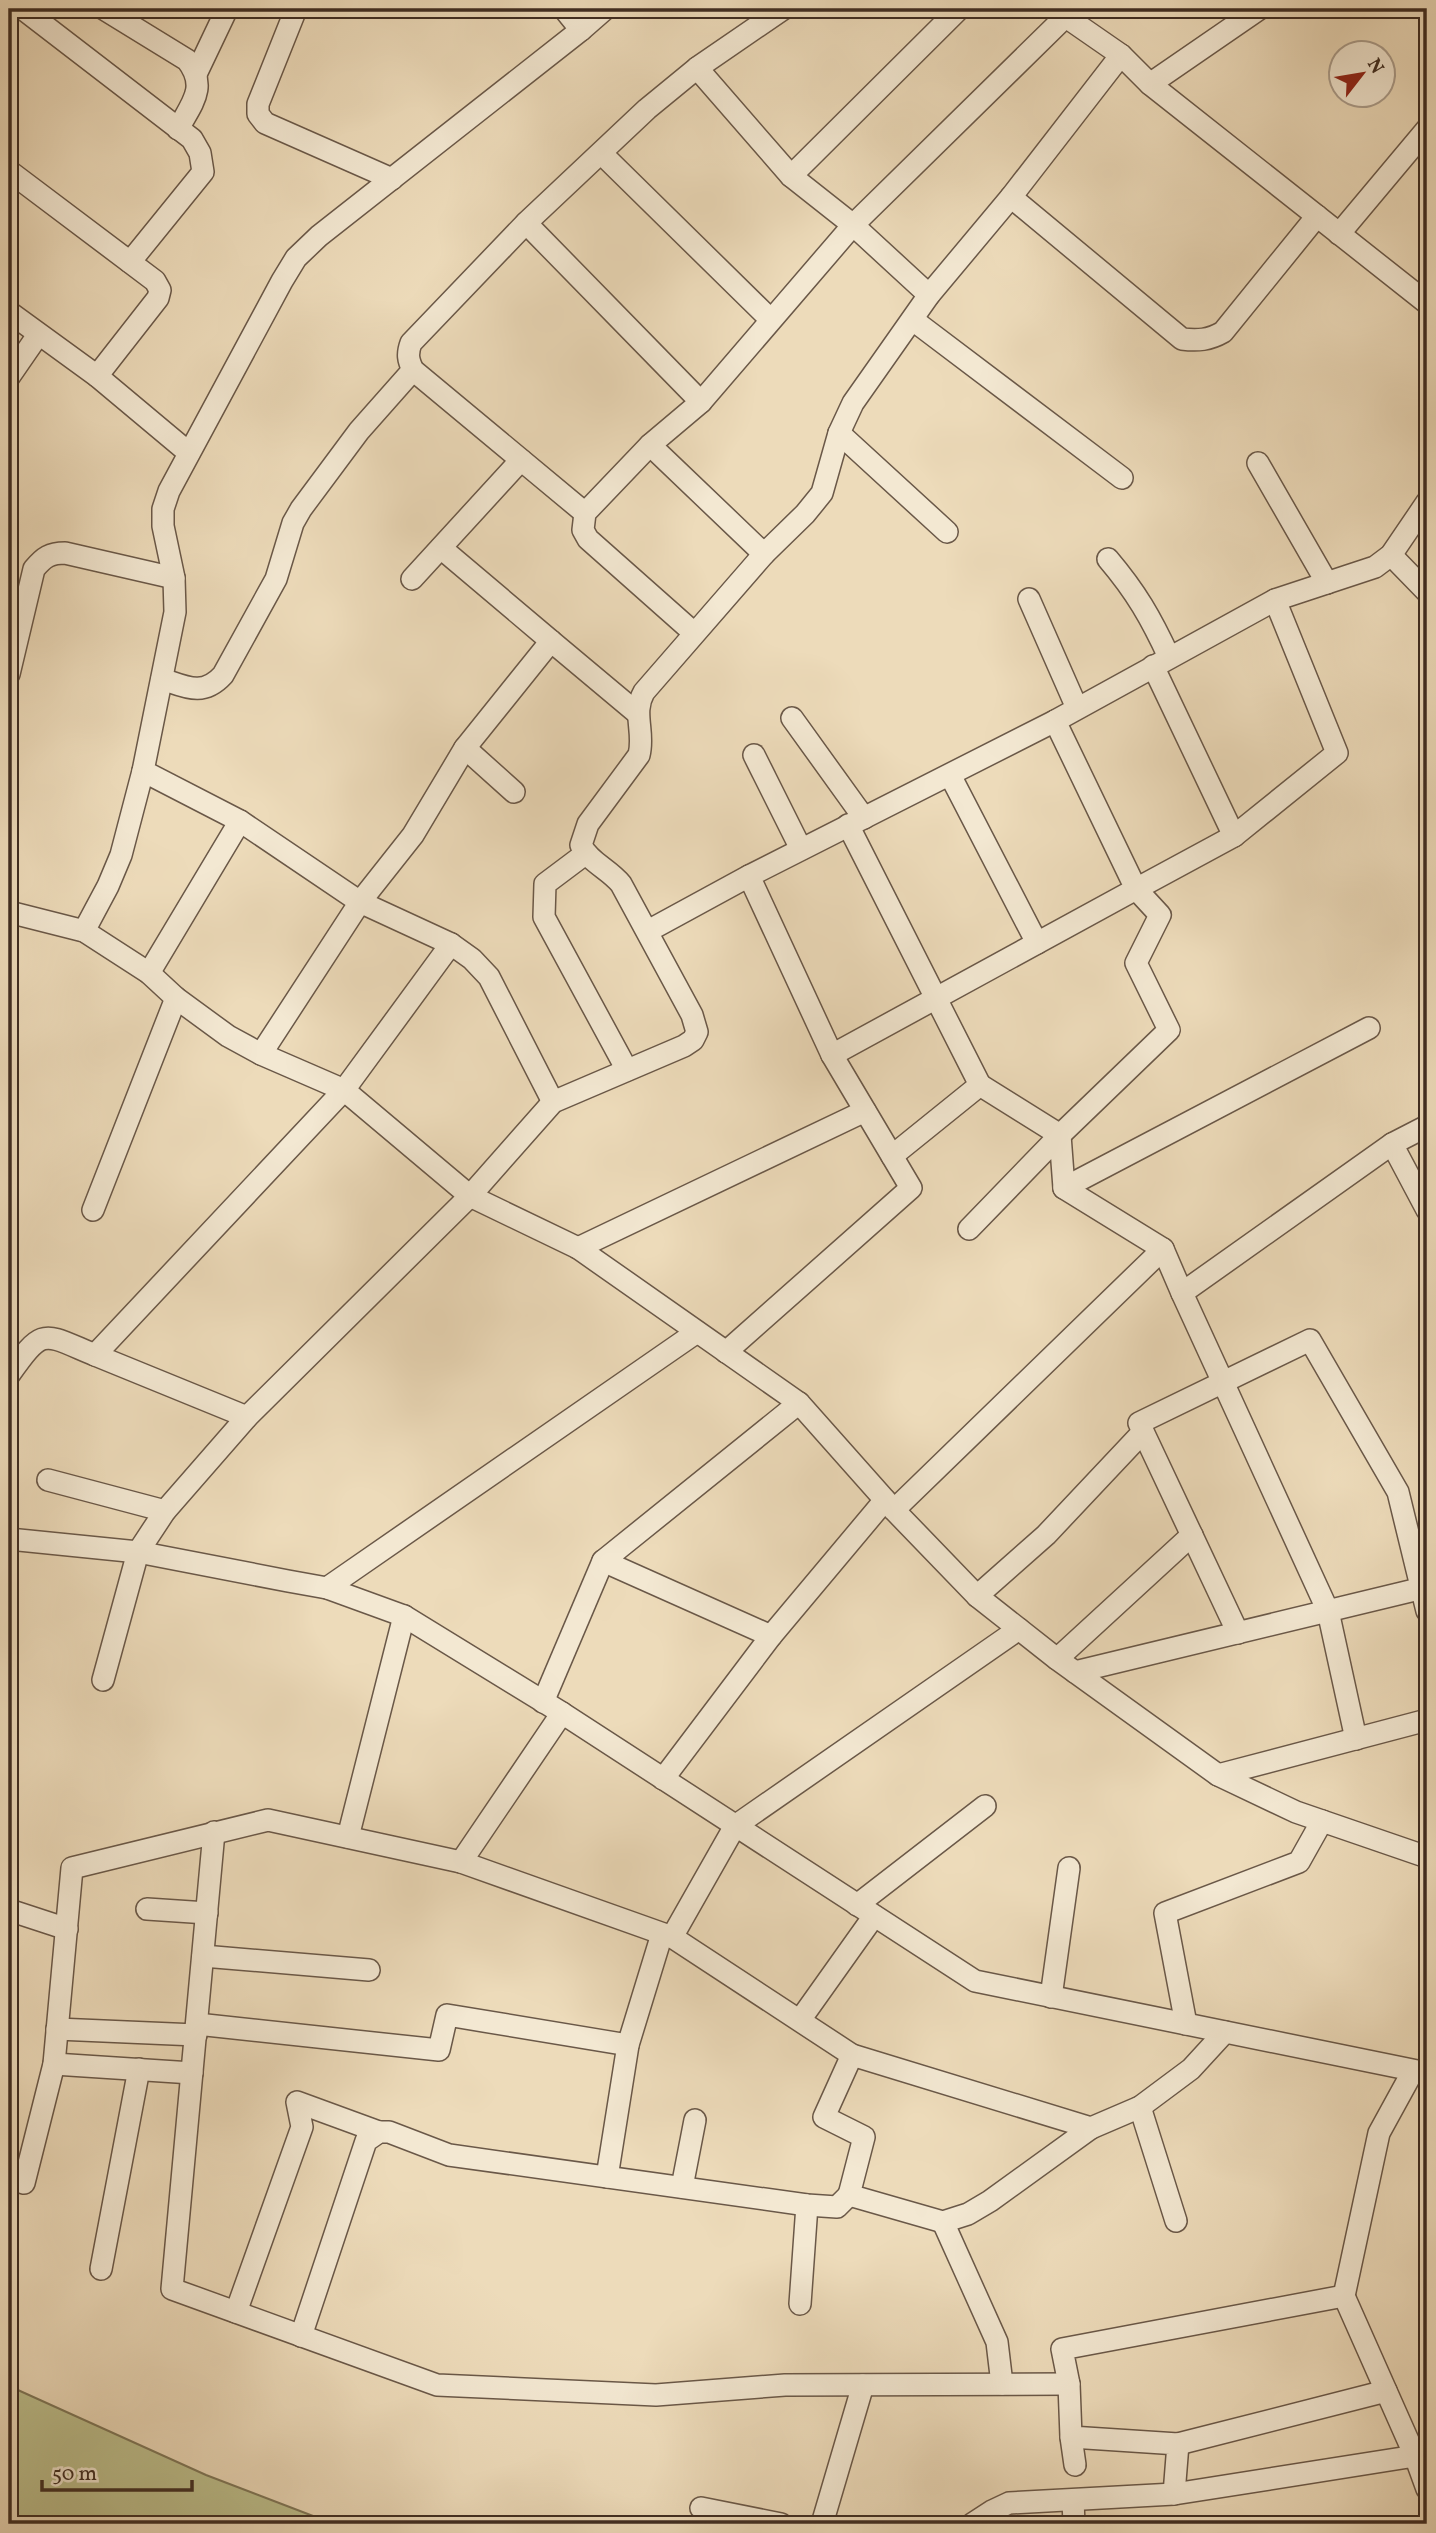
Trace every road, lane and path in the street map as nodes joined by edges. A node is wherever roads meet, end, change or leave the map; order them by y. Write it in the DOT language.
graph roads {
  1 [pos="23,9"];
  2 [pos="104,9"];
  3 [pos="227,9"];
  4 [pos="296,9"];
  5 [pos="564,9"];
  6 [pos="605,9"];
  7 [pos="783,9"];
  8 [pos="959,9"];
  9 [pos="1259,9"];
  10 [pos="1060,13"];
  11 [pos="581,30"];
  12 [pos="1121,55"];
  13 [pos="697,68"];
  14 [pos="197,72"];
  15 [pos="1150,84"];
  16 [pos="178,129"];
  17 [pos="1427,129"];
  18 [pos="602,153"];
  19 [pos="9,171"];
  20 [pos="791,176"];
  21 [pos="392,179"];
  22 [pos="1011,197"];
  23 [pos="1317,216"];
  24 [pos="526,223"];
  25 [pos="853,225"];
  26 [pos="1339,234"];
  27 [pos="131,262"];
  28 [pos="929,295"];
  29 [pos="1427,303"];
  30 [pos="9,312"];
  31 [pos="770,319"];
  32 [pos="913,320"];
  33 [pos="38,335"];
  34 [pos="413,370"];
  35 [pos="97,376"];
  36 [pos="9,377"];
  37 [pos="701,402"];
  38 [pos="839,433"];
  39 [pos="650,445"];
  40 [pos="189,453"];
  41 [pos="521,460"];
  42 [pos="1258,463"];
  43 [pos="1122,478"];
  44 [pos="1427,502"];
  45 [pos="584,513"];
  46 [pos="947,532"];
  47 [pos="441,548"];
  48 [pos="764,554"];
  49 [pos="1391,555"];
  50 [pos="1108,559"];
  51 [pos="174,578"];
  52 [pos="412,579"];
  53 [pos="1327,583"];
  54 [pos="1427,592"];
  55 [pos="1029,599"];
  56 [pos="1275,600"];
  57 [pos="694,634"];
  58 [pos="13,641"];
  59 [pos="551,641"];
  60 [pos="1161,662"];
  61 [pos="9,674"];
  62 [pos="162,679"];
  63 [pos="1077,708"];
  64 [pos="637,713"];
  65 [pos="792,718"];
  66 [pos="1055,721"];
  67 [pos="465,748"];
  68 [pos="754,755"];
  69 [pos="143,771"];
  70 [pos="950,775"];
  71 [pos="514,792"];
  72 [pos="240,821"];
  73 [pos="856,822"];
  74 [pos="1234,836"];
  75 [pos="801,849"];
  76 [pos="585,854"];
  77 [pos="748,876"];
  78 [pos="1136,889"];
  79 [pos="360,902"];
  80 [pos="9,912"];
  81 [pos="84,931"];
  82 [pos="648,931"];
  83 [pos="1037,943"];
  84 [pos="451,944"];
  85 [pos="149,972"];
  86 [pos="176,998"];
  87 [pos="936,999"];
  88 [pos="1369,1028"];
  89 [pos="261,1054"];
  90 [pos="832,1055"];
  91 [pos="627,1070"];
  92 [pos="980,1085"];
  93 [pos="345,1090"];
  94 [pos="553,1102"];
  95 [pos="865,1111"];
  96 [pos="1427,1126"];
  97 [pos="1060,1135"];
  98 [pos="1392,1144"];
  99 [pos="892,1156"];
  100 [pos="1064,1188"];
  101 [pos="470,1196"];
  102 [pos="93,1210"];
  103 [pos="1427,1210"];
  104 [pos="970,1229"];
  105 [pos="578,1248"];
  106 [pos="1163,1249"];
  107 [pos="1182,1293"];
  108 [pos="697,1332"];
  109 [pos="726,1352"];
  110 [pos="95,1355"];
  111 [pos="9,1374"];
  112 [pos="1223,1382"];
  113 [pos="799,1403"];
  114 [pos="247,1417"];
  115 [pos="1143,1432"];
  116 [pos="48,1479"];
  117 [pos="889,1505"];
  118 [pos="165,1511"];
  119 [pos="1192,1535"];
  120 [pos="9,1539"];
  121 [pos="138,1552"];
  122 [pos="603,1561"];
  123 [pos="327,1588"];
  124 [pos="1425,1588"];
  125 [pos="977,1596"];
  126 [pos="1328,1611"];
  127 [pos="1427,1611"];
  128 [pos="404,1615"];
  129 [pos="1019,1629"];
  130 [pos="1238,1633"];
  131 [pos="771,1636"];
  132 [pos="1057,1659"];
  133 [pos="1075,1672"];
  134 [pos="103,1680"];
  135 [pos="543,1702"];
  136 [pos="562,1713"];
  137 [pos="1427,1720"];
  138 [pos="1356,1739"];
  139 [pos="1218,1774"];
  140 [pos="663,1779"];
  141 [pos="985,1806"];
  142 [pos="1322,1821"];
  143 [pos="735,1826"];
  144 [pos="214,1832"];
  145 [pos="348,1837"];
  146 [pos="1427,1857"];
  147 [pos="461,1862"];
  148 [pos="1069,1868"];
  149 [pos="147,1909"];
  150 [pos="9,1910"];
  151 [pos="866,1910"];
  152 [pos="207,1913"];
  153 [pos="66,1928"];
  154 [pos="667,1935"];
  155 [pos="203,1956"];
  156 [pos="369,1970"];
  157 [pos="1051,1997"];
  158 [pos="800,2020"];
  159 [pos="1186,2024"];
  160 [pos="57,2029"];
  161 [pos="196,2030"];
  162 [pos="1225,2032"];
  163 [pos="628,2045"];
  164 [pos="852,2054"];
  165 [pos="54,2064"];
  166 [pos="138,2069"];
  167 [pos="1420,2072"];
  168 [pos="192,2073"];
  169 [pos="1140,2106"];
  170 [pos="695,2120"];
  171 [pos="1091,2128"];
  172 [pos="379,2132"];
  173 [pos="607,2176"];
  174 [pos="9,2178"];
  175 [pos="682,2187"];
  176 [pos="849,2195"];
  177 [pos="807,2205"];
  178 [pos="1176,2221"];
  179 [pos="943,2222"];
  180 [pos="101,2269"];
  181 [pos="1345,2296"];
  182 [pos="800,2304"];
  183 [pos="236,2312"];
  184 [pos="301,2336"];
  185 [pos="1003,2384"];
  186 [pos="1069,2384"];
  187 [pos="863,2385"];
  188 [pos="1386,2391"];
  189 [pos="1071,2437"];
  190 [pos="1178,2444"];
  191 [pos="1415,2456"];
  192 [pos="1075,2465"];
  193 [pos="1427,2489"];
  194 [pos="1174,2494"];
  195 [pos="1073,2501"];
  196 [pos="701,2508"];
  197 [pos="781,2524"];
  198 [pos="822,2524"];
  199 [pos="972,2524"];
  200 [pos="1074,2524"];
  1 -- 16 [label="street"];
  2 -- 14 [label="street"];
  3 -- 14 [label="street"];
  4 -- 21 [label="street"];
  5 -- 11 [label="street"];
  6 -- 11 [label="street"];
  7 -- 13 [label="street"];
  8 -- 20 [label="street"];
  9 -- 15 [label="street"];
  10 -- 12 [label="street"];
  10 -- 25 [label="street"];
  11 -- 21 [label="street"];
  12 -- 15 [label="street"];
  12 -- 22 [label="street"];
  13 -- 18 [label="street"];
  13 -- 20 [label="street"];
  14 -- 16 [label="street"];
  15 -- 23 [label="street"];
  16 -- 27 [label="street"];
  17 -- 26 [label="street"];
  18 -- 24 [label="street"];
  18 -- 31 [label="street"];
  19 -- 27 [label="street"];
  20 -- 25 [label="street"];
  21 -- 40 [label="street"];
  22 -- 23 [label="street"];
  22 -- 28 [label="street"];
  23 -- 26 [label="street"];
  24 -- 34 [label="street"];
  24 -- 37 [label="street"];
  25 -- 28 [label="street"];
  25 -- 31 [label="street"];
  26 -- 29 [label="street"];
  27 -- 35 [label="street"];
  28 -- 32 [label="street"];
  30 -- 33 [label="street"];
  31 -- 37 [label="street"];
  32 -- 38 [label="street"];
  32 -- 43 [label="street"];
  33 -- 35 [label="street"];
  33 -- 36 [label="street"];
  34 -- 41 [label="street"];
  34 -- 62 [label="street"];
  35 -- 40 [label="street"];
  37 -- 39 [label="street"];
  38 -- 46 [label="street"];
  38 -- 48 [label="street"];
  39 -- 45 [label="street"];
  39 -- 48 [label="street"];
  40 -- 51 [label="street"];
  41 -- 45 [label="street"];
  41 -- 47 [label="street"];
  42 -- 53 [label="street"];
  44 -- 49 [label="street"];
  45 -- 57 [label="street"];
  47 -- 52 [label="street"];
  47 -- 59 [label="street"];
  48 -- 57 [label="street"];
  49 -- 53 [label="street"];
  49 -- 54 [label="street"];
  50 -- 60 [label="street"];
  51 -- 58 [label="street"];
  51 -- 62 [label="street"];
  53 -- 56 [label="street"];
  55 -- 63 [label="street"];
  56 -- 60 [label="street"];
  56 -- 74 [label="street"];
  57 -- 64 [label="street"];
  58 -- 61 [label="street"];
  59 -- 64 [label="street"];
  59 -- 67 [label="street"];
  60 -- 63 [label="street"];
  60 -- 74 [label="street"];
  62 -- 69 [label="street"];
  63 -- 66 [label="street"];
  64 -- 76 [label="street"];
  65 -- 73 [label="street"];
  66 -- 70 [label="street"];
  66 -- 78 [label="street"];
  67 -- 71 [label="street"];
  67 -- 79 [label="street"];
  68 -- 75 [label="street"];
  69 -- 72 [label="street"];
  69 -- 81 [label="street"];
  70 -- 73 [label="street"];
  70 -- 83 [label="street"];
  72 -- 79 [label="street"];
  72 -- 85 [label="street"];
  73 -- 75 [label="street"];
  73 -- 87 [label="street"];
  74 -- 78 [label="street"];
  75 -- 77 [label="street"];
  76 -- 82 [label="street"];
  76 -- 91 [label="street"];
  77 -- 82 [label="street"];
  77 -- 90 [label="street"];
  78 -- 83 [label="street"];
  78 -- 97 [label="street"];
  79 -- 84 [label="street"];
  79 -- 89 [label="street"];
  80 -- 81 [label="street"];
  81 -- 85 [label="street"];
  82 -- 91 [label="street"];
  83 -- 87 [label="street"];
  84 -- 93 [label="street"];
  84 -- 94 [label="street"];
  85 -- 86 [label="street"];
  86 -- 89 [label="street"];
  86 -- 102 [label="street"];
  87 -- 90 [label="street"];
  87 -- 92 [label="street"];
  88 -- 100 [label="street"];
  89 -- 93 [label="street"];
  90 -- 95 [label="street"];
  91 -- 94 [label="street"];
  92 -- 97 [label="street"];
  92 -- 99 [label="street"];
  93 -- 101 [label="street"];
  93 -- 110 [label="street"];
  94 -- 101 [label="street"];
  95 -- 99 [label="street"];
  95 -- 105 [label="street"];
  96 -- 98 [label="street"];
  97 -- 100 [label="street"];
  97 -- 104 [label="street"];
  98 -- 103 [label="street"];
  98 -- 107 [label="street"];
  99 -- 109 [label="street"];
  100 -- 106 [label="street"];
  101 -- 105 [label="street"];
  101 -- 114 [label="street"];
  105 -- 108 [label="street"];
  106 -- 107 [label="street"];
  106 -- 117 [label="street"];
  107 -- 112 [label="street"];
  108 -- 109 [label="street"];
  108 -- 123 [label="street"];
  109 -- 113 [label="street"];
  110 -- 111 [label="street"];
  110 -- 114 [label="street"];
  112 -- 115 [label="street"];
  112 -- 124 [label="street"];
  112 -- 126 [label="street"];
  113 -- 117 [label="street"];
  113 -- 122 [label="street"];
  114 -- 118 [label="street"];
  115 -- 119 [label="street"];
  115 -- 125 [label="street"];
  116 -- 118 [label="street"];
  117 -- 125 [label="street"];
  117 -- 131 [label="street"];
  118 -- 121 [label="street"];
  119 -- 130 [label="street"];
  119 -- 132 [label="street"];
  120 -- 121 [label="street"];
  121 -- 123 [label="street"];
  121 -- 134 [label="street"];
  122 -- 131 [label="street"];
  122 -- 135 [label="street"];
  123 -- 128 [label="street"];
  124 -- 126 [label="street"];
  124 -- 127 [label="street"];
  125 -- 129 [label="street"];
  126 -- 130 [label="street"];
  126 -- 138 [label="street"];
  128 -- 135 [label="street"];
  128 -- 145 [label="street"];
  129 -- 132 [label="street"];
  129 -- 143 [label="street"];
  130 -- 133 [label="street"];
  131 -- 140 [label="street"];
  132 -- 133 [label="street"];
  133 -- 139 [label="street"];
  135 -- 136 [label="street"];
  136 -- 140 [label="street"];
  136 -- 147 [label="street"];
  137 -- 138 [label="street"];
  138 -- 139 [label="street"];
  139 -- 142 [label="street"];
  140 -- 143 [label="street"];
  141 -- 151 [label="street"];
  142 -- 146 [label="street"];
  142 -- 159 [label="street"];
  143 -- 151 [label="street"];
  143 -- 154 [label="street"];
  144 -- 145 [label="street"];
  144 -- 152 [label="street"];
  144 -- 153 [label="street"];
  145 -- 147 [label="street"];
  147 -- 154 [label="street"];
  148 -- 157 [label="street"];
  149 -- 152 [label="street"];
  150 -- 153 [label="street"];
  151 -- 157 [label="street"];
  151 -- 158 [label="street"];
  152 -- 155 [label="street"];
  153 -- 160 [label="street"];
  154 -- 158 [label="street"];
  154 -- 163 [label="street"];
  155 -- 156 [label="street"];
  155 -- 161 [label="street"];
  157 -- 159 [label="street"];
  158 -- 164 [label="street"];
  159 -- 162 [label="street"];
  160 -- 161 [label="street"];
  160 -- 165 [label="street"];
  161 -- 163 [label="street"];
  161 -- 168 [label="street"];
  162 -- 167 [label="street"];
  162 -- 169 [label="street"];
  163 -- 173 [label="street"];
  164 -- 171 [label="street"];
  164 -- 176 [label="street"];
  165 -- 166 [label="street"];
  165 -- 174 [label="street"];
  166 -- 168 [label="street"];
  166 -- 180 [label="street"];
  167 -- 181 [label="street"];
  168 -- 183 [label="street"];
  169 -- 171 [label="street"];
  169 -- 178 [label="street"];
  170 -- 175 [label="street"];
  171 -- 179 [label="street"];
  172 -- 173 [label="street"];
  172 -- 183 [label="street"];
  172 -- 184 [label="street"];
  173 -- 175 [label="street"];
  175 -- 177 [label="street"];
  176 -- 177 [label="street"];
  176 -- 179 [label="street"];
  177 -- 182 [label="street"];
  179 -- 185 [label="street"];
  181 -- 186 [label="street"];
  181 -- 188 [label="street"];
  183 -- 184 [label="street"];
  184 -- 187 [label="street"];
  185 -- 186 [label="street"];
  185 -- 187 [label="street"];
  186 -- 189 [label="street"];
  187 -- 198 [label="street"];
  188 -- 190 [label="street"];
  188 -- 191 [label="street"];
  189 -- 190 [label="street"];
  189 -- 192 [label="street"];
  190 -- 194 [label="street"];
  191 -- 193 [label="street"];
  191 -- 194 [label="street"];
  194 -- 195 [label="street"];
  195 -- 199 [label="street"];
  195 -- 200 [label="street"];
  196 -- 197 [label="street"];
}
